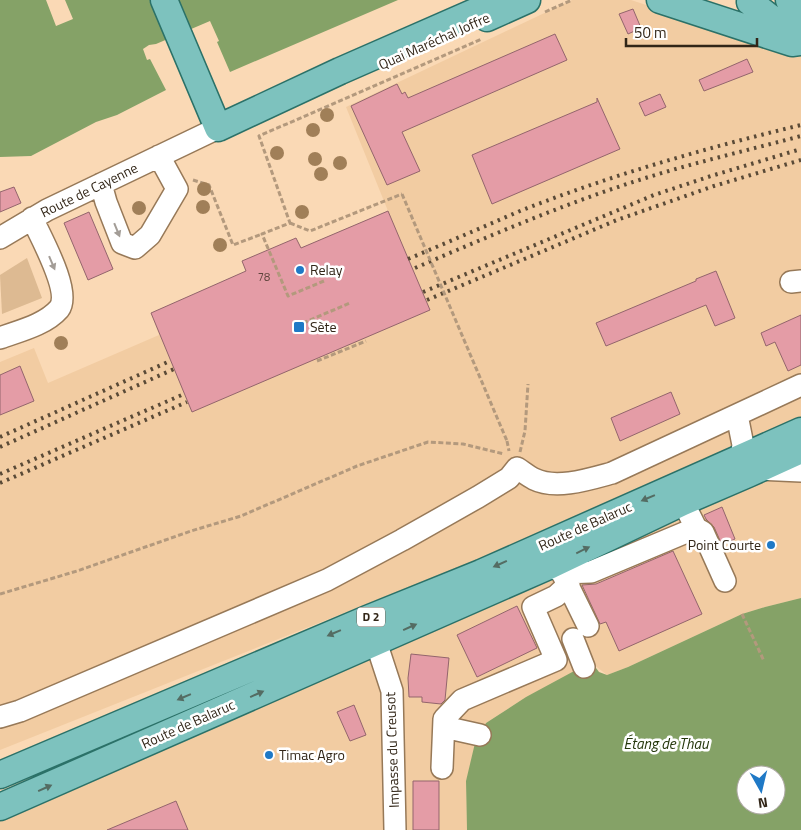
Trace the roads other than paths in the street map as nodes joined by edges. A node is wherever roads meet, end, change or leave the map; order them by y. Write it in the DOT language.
graph roads {
  1 [pos="164,0"];
  2 [pos="502,0"];
  3 [pos="660,0"];
  4 [pos="789,0"];
  5 [pos="750,1"];
  6 [pos="534,7"];
  7 [pos="470,8"];
  8 [pos="801,26"];
  9 [pos="801,36"];
  10 [pos="801,42"];
  11 [pos="340,71"];
  12 [pos="218,128"];
  13 [pos="159,156"];
  14 [pos="101,184"];
  15 [pos="32,218"];
  16 [pos="0,238"];
  17 [pos="0,338"];
  18 [pos="801,385"];
  19 [pos="737,415"];
  20 [pos="801,431"];
  21 [pos="801,450"];
  22 [pos="749,467"];
  23 [pos="801,470"];
  24 [pos="689,493"];
  25 [pos="696,528"];
  26 [pos="561,574"];
  27 [pos="726,581"];
  28 [pos="372,630"];
  29 [pos="584,668"];
  30 [pos="0,717"];
  31 [pos="444,727"];
  32 [pos="480,735"];
  33 [pos="442,768"];
  34 [pos="0,775"];
  35 [pos="0,807"];
  36 [pos="395,830"];
  1 -- 12 [label="main road"];
  2 -- 7 [label="main road, Quai Maréchal Joffre"];
  3 -- 10 [label="main road"];
  4 -- 8 [label="main road"];
  5 -- 9 [label="main road"];
  6 -- 11 [label="main road, Quai Maréchal Joffre"];
  7 -- 11 [label="main road, Quai Maréchal Joffre"];
  11 -- 12 [label="main road, Quai Maréchal Joffre"];
  12 -- 13 [label="street, Route de Cayenne"];
  13 -- 14 [label="street, Route de Cayenne"];
  14 -- 13 [label="street, one-way"];
  14 -- 15 [label="street, Route de Cayenne"];
  15 -- 16 [label="street, Route de Cayenne"];
  15 -- 17 [label="street, one-way"];
  18 -- 19 [label="street"];
  19 -- 22 [label="street"];
  19 -- 30 [label="street"];
  20 -- 22 [label="main road, Route de Balaruc / D 2"];
  21 -- 22 [label="main road, Route de Balaruc / D 2"];
  22 -- 23 [label="street"];
  22 -- 24 [label="main road, Route de Balaruc / D 2"];
  24 -- 25 [label="street"];
  26 -- 24 [label="main road, Route de Balaruc / D 2, one-way"];
  24 -- 28 [label="main road, Route de Balaruc / D 2, one-way"];
  25 -- 26 [label="street"];
  25 -- 27 [label="street"];
  28 -- 26 [label="main road, Route de Balaruc / D 2, one-way"];
  26 -- 29 [label="street"];
  26 -- 31 [label="street"];
  28 -- 34 [label="main road, Route de Balaruc / D 2, one-way"];
  35 -- 28 [label="main road, Route de Balaruc / D 2, one-way"];
  28 -- 36 [label="street, Impasse du Creusot"];
  31 -- 32 [label="street"];
  31 -- 33 [label="street"];
}
